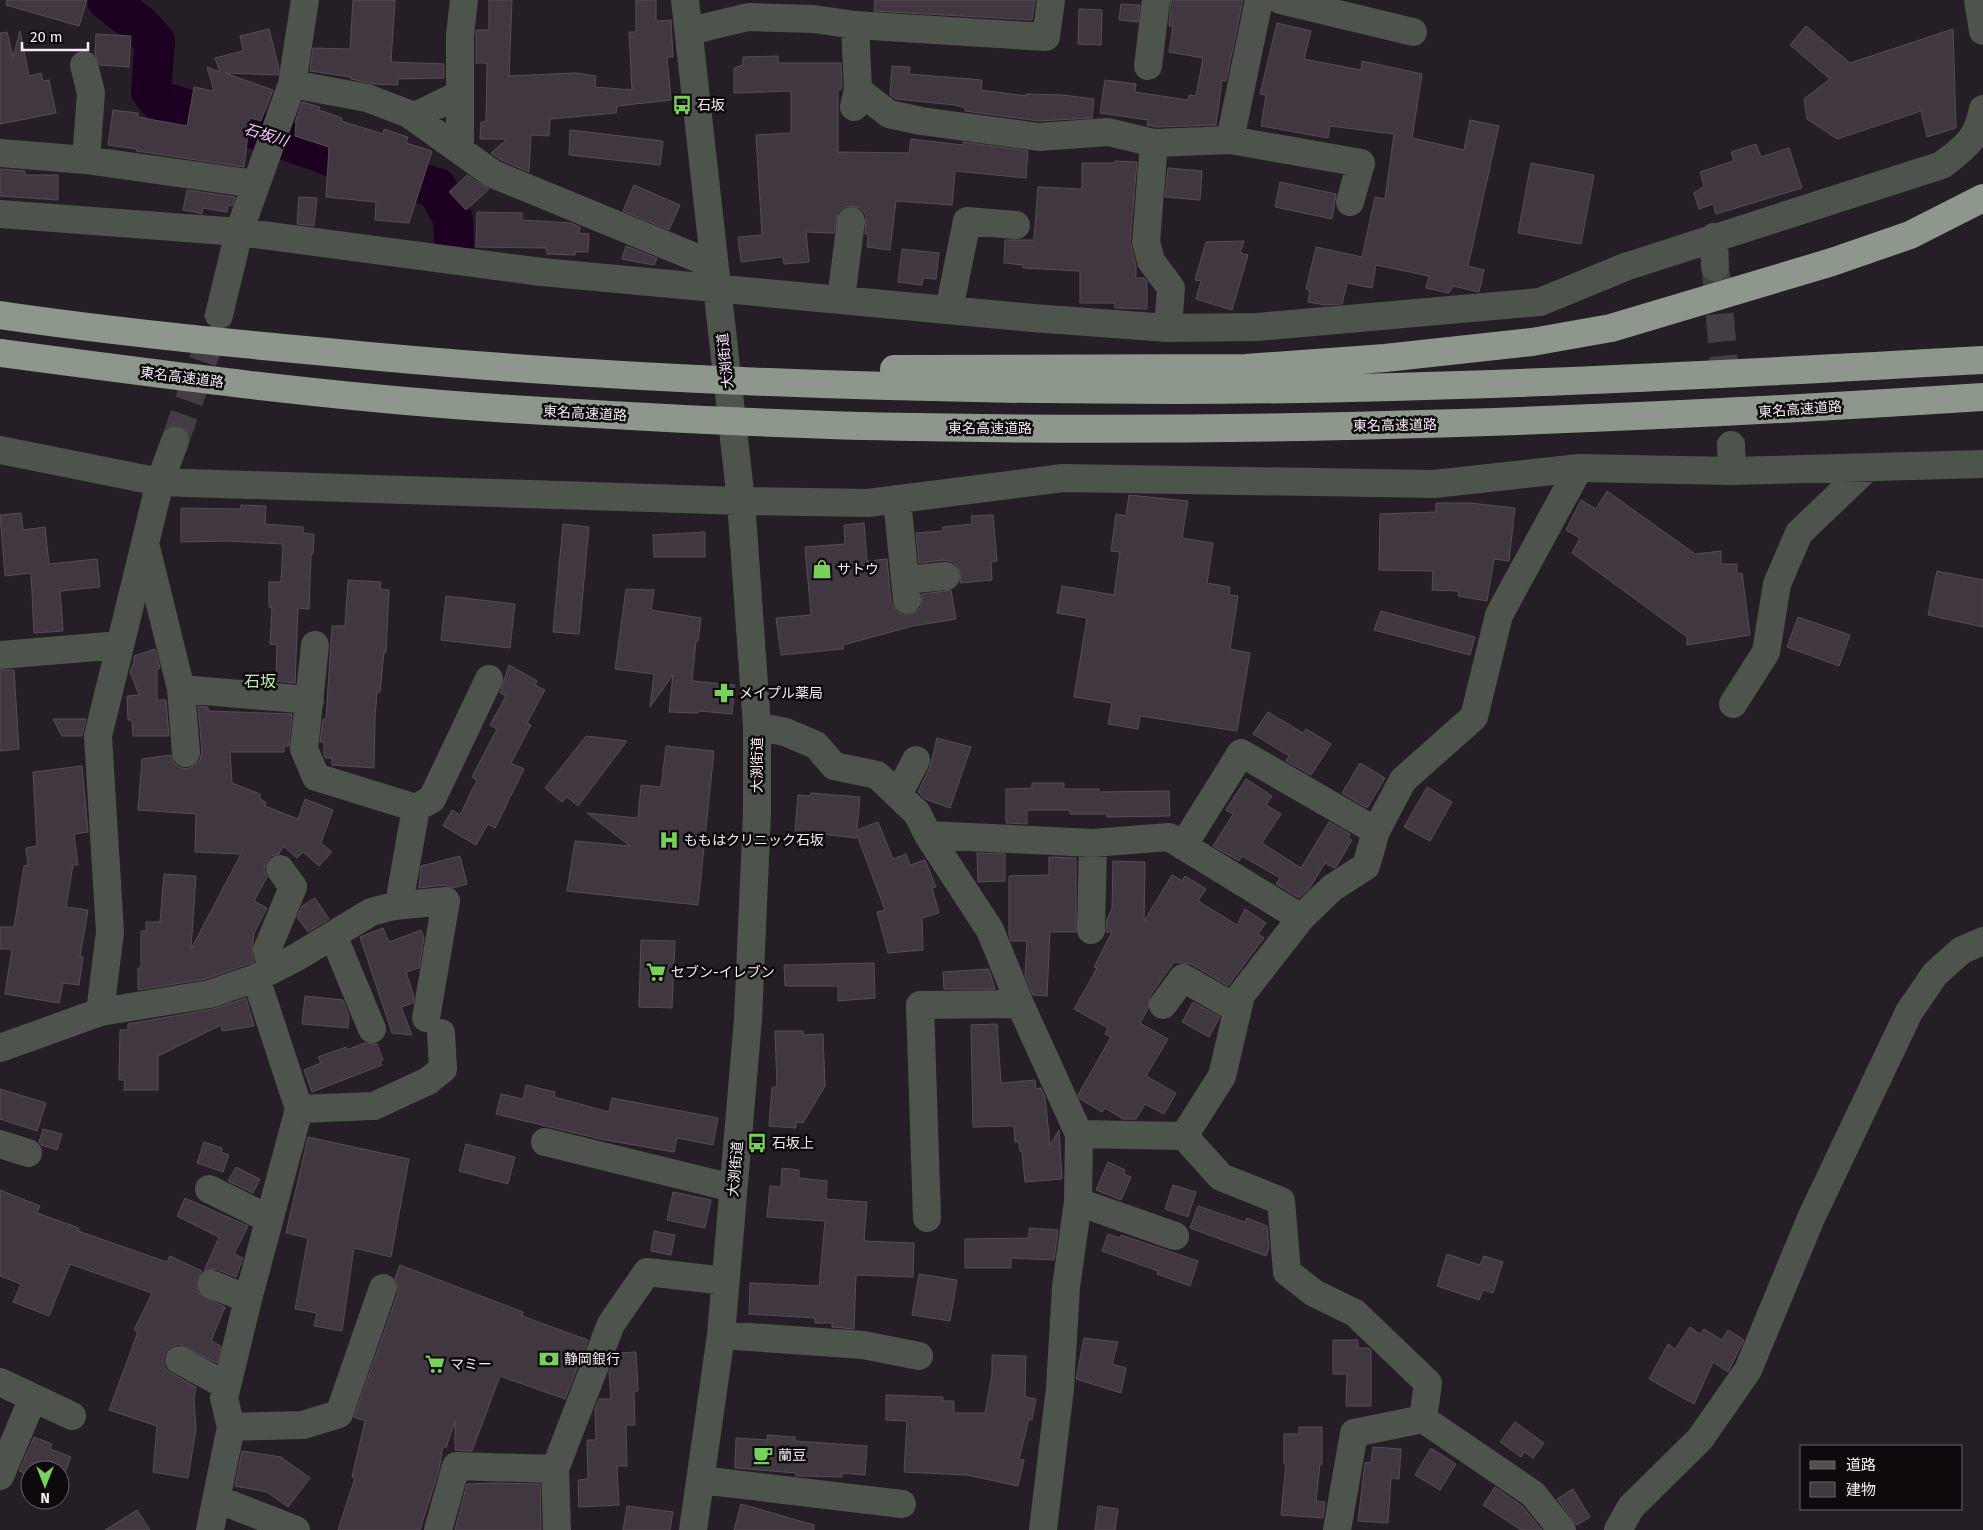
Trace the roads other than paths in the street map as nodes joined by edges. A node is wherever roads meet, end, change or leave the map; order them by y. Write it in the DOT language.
graph roads {
  1 [pos="305,0"];
  2 [pos="464,0"];
  3 [pos="685,0"];
  4 [pos="1051,0"];
  5 [pos="1156,0"];
  6 [pos="1259,0"];
  7 [pos="1280,0"];
  8 [pos="1978,0"];
  9 [pos="838,15"];
  10 [pos="690,31"];
  11 [pos="1983,31"];
  12 [pos="1413,32"];
  13 [pos="84,65"];
  14 [pos="1148,66"];
  15 [pos="292,84"];
  16 [pos="460,94"];
  17 [pos="1983,109"];
  18 [pos="413,117"];
  19 [pos="1230,140"];
  20 [pos="1154,143"];
  21 [pos="460,149"];
  22 [pos="0,153"];
  23 [pos="86,160"];
  24 [pos="255,184"];
  25 [pos="1983,198"];
  26 [pos="1350,202"];
  27 [pos="0,214"];
  28 [pos="851,221"];
  29 [pos="1016,225"];
  30 [pos="239,232"];
  31 [pos="1714,237"];
  32 [pos="1715,268"];
  33 [pos="715,276"];
  34 [pos="841,299"];
  35 [pos="949,310"];
  36 [pos="0,315"];
  37 [pos="219,315"];
  38 [pos="1168,328"];
  39 [pos="0,353"];
  40 [pos="1983,360"];
  41 [pos="793,377"];
  42 [pos="1983,397"];
  43 [pos="175,442"];
  44 [pos="0,450"];
  45 [pos="1983,464"];
  46 [pos="1579,468"];
  47 [pos="1866,469"];
  48 [pos="160,482"];
  49 [pos="897,499"];
  50 [pos="741,501"];
  51 [pos="146,544"];
  52 [pos="946,576"];
  53 [pos="120,645"];
  54 [pos="315,645"];
  55 [pos="0,655"];
  56 [pos="488,679"];
  57 [pos="181,688"];
  58 [pos="310,700"];
  59 [pos="1733,704"];
  60 [pos="757,726"];
  61 [pos="186,752"];
  62 [pos="916,760"];
  63 [pos="898,795"];
  64 [pos="416,808"];
  65 [pos="1376,832"];
  66 [pos="928,835"];
  67 [pos="1093,843"];
  68 [pos="1183,846"];
  69 [pos="280,869"];
  70 [pos="402,892"];
  71 [pos="1301,918"];
  72 [pos="1091,930"];
  73 [pos="333,935"];
  74 [pos="1983,941"];
  75 [pos="264,974"];
  76 [pos="1020,1004"];
  77 [pos="1163,1005"];
  78 [pos="1237,1009"];
  79 [pos="100,1012"];
  80 [pos="372,1029"];
  81 [pos="0,1048"];
  82 [pos="299,1109"];
  83 [pos="1079,1134"];
  84 [pos="1184,1136"];
  85 [pos="545,1142"];
  86 [pos="0,1144"];
  87 [pos="28,1154"];
  88 [pos="733,1188"];
  89 [pos="208,1189"];
  90 [pos="1078,1202"];
  91 [pos="927,1218"];
  92 [pos="269,1219"];
  93 [pos="1175,1236"];
  94 [pos="726,1281"];
  95 [pos="211,1284"];
  96 [pos="383,1288"];
  97 [pos="248,1299"];
  98 [pos="721,1335"];
  99 [pos="920,1356"];
  100 [pos="179,1360"];
  101 [pos="0,1382"];
  102 [pos="227,1386"];
  103 [pos="33,1398"];
  104 [pos="72,1416"];
  105 [pos="1423,1419"];
  106 [pos="231,1426"];
  107 [pos="554,1469"];
  108 [pos="0,1476"];
  109 [pos="701,1480"];
  110 [pos="217,1499"];
  111 [pos="902,1504"];
  112 [pos="210,1530"];
  113 [pos="296,1530"];
  114 [pos="438,1530"];
  115 [pos="557,1530"];
  116 [pos="693,1530"];
  117 [pos="1043,1530"];
  118 [pos="1337,1530"];
  119 [pos="1562,1530"];
  120 [pos="1618,1530"];
  1 -- 15 [label="street"];
  2 -- 16 [label="street"];
  3 -- 10 [label="street, 大渕街道"];
  4 -- 9 [label="street"];
  5 -- 14 [label="street"];
  6 -- 19 [label="street"];
  7 -- 12 [label="street"];
  8 -- 11 [label="street"];
  9 -- 10 [label="street"];
  9 -- 20 [label="street"];
  10 -- 33 [label="street, 大渕街道"];
  13 -- 23 [label="street"];
  15 -- 18 [label="street"];
  15 -- 24 [label="street"];
  16 -- 18 [label="street"];
  16 -- 21 [label="street"];
  17 -- 31 [label="street"];
  18 -- 21 [label="street"];
  19 -- 20 [label="street"];
  19 -- 26 [label="street"];
  20 -- 38 [label="street"];
  21 -- 33 [label="street"];
  22 -- 23 [label="street"];
  23 -- 24 [label="street"];
  24 -- 30 [label="street"];
  25 -- 41 [label="highway"];
  27 -- 30 [label="street"];
  28 -- 34 [label="street"];
  29 -- 35 [label="street"];
  30 -- 33 [label="street"];
  30 -- 37 [label="street"];
  31 -- 32 [label="street"];
  31 -- 38 [label="street"];
  33 -- 34 [label="street"];
  33 -- 50 [label="street, 大渕街道"];
  34 -- 35 [label="street"];
  35 -- 38 [label="street"];
  36 -- 41 [label="highway"];
  39 -- 42 [label="highway, 東名高速道路"];
  40 -- 41 [label="highway"];
  43 -- 48 [label="street"];
  44 -- 48 [label="street"];
  45 -- 47 [label="street"];
  46 -- 47 [label="street"];
  46 -- 49 [label="street"];
  46 -- 65 [label="street"];
  47 -- 59 [label="street"];
  48 -- 50 [label="street"];
  48 -- 51 [label="street"];
  49 -- 50 [label="street"];
  49 -- 52 [label="street"];
  50 -- 60 [label="street, 大渕街道"];
  51 -- 53 [label="street"];
  51 -- 57 [label="street"];
  53 -- 55 [label="street"];
  53 -- 79 [label="street"];
  54 -- 58 [label="street"];
  56 -- 64 [label="street"];
  57 -- 58 [label="street"];
  57 -- 61 [label="street"];
  58 -- 64 [label="street"];
  60 -- 63 [label="street"];
  60 -- 88 [label="street, 大渕街道"];
  62 -- 63 [label="street"];
  63 -- 66 [label="street"];
  64 -- 70 [label="street"];
  65 -- 68 [label="street"];
  65 -- 71 [label="street"];
  66 -- 67 [label="street"];
  66 -- 76 [label="street"];
  67 -- 68 [label="street"];
  67 -- 72 [label="street"];
  68 -- 71 [label="street"];
  69 -- 75 [label="street"];
  71 -- 78 [label="street"];
  73 -- 75 [label="street"];
  73 -- 80 [label="street"];
  73 -- 82 [label="street"];
  74 -- 120 [label="street"];
  75 -- 79 [label="street"];
  75 -- 82 [label="street"];
  76 -- 83 [label="street"];
  76 -- 91 [label="street"];
  77 -- 78 [label="street"];
  78 -- 84 [label="street"];
  79 -- 81 [label="street"];
  82 -- 92 [label="street"];
  83 -- 84 [label="street"];
  83 -- 90 [label="street"];
  84 -- 105 [label="street"];
  85 -- 88 [label="street"];
  86 -- 87 [label="street"];
  88 -- 94 [label="street, 大渕街道"];
  89 -- 92 [label="street"];
  90 -- 93 [label="street"];
  90 -- 117 [label="street"];
  92 -- 97 [label="street"];
  94 -- 98 [label="street, 大渕街道"];
  94 -- 107 [label="street"];
  95 -- 97 [label="street"];
  96 -- 106 [label="street"];
  97 -- 102 [label="street"];
  98 -- 99 [label="street"];
  98 -- 109 [label="street, 大渕街道"];
  100 -- 102 [label="street"];
  101 -- 103 [label="street"];
  102 -- 106 [label="street"];
  103 -- 104 [label="street"];
  103 -- 108 [label="street"];
  105 -- 118 [label="street"];
  105 -- 119 [label="street"];
  106 -- 110 [label="street"];
  107 -- 114 [label="street"];
  107 -- 115 [label="street"];
  109 -- 111 [label="street"];
  109 -- 116 [label="street, 大渕街道"];
  110 -- 112 [label="street"];
  110 -- 113 [label="street"];
}
